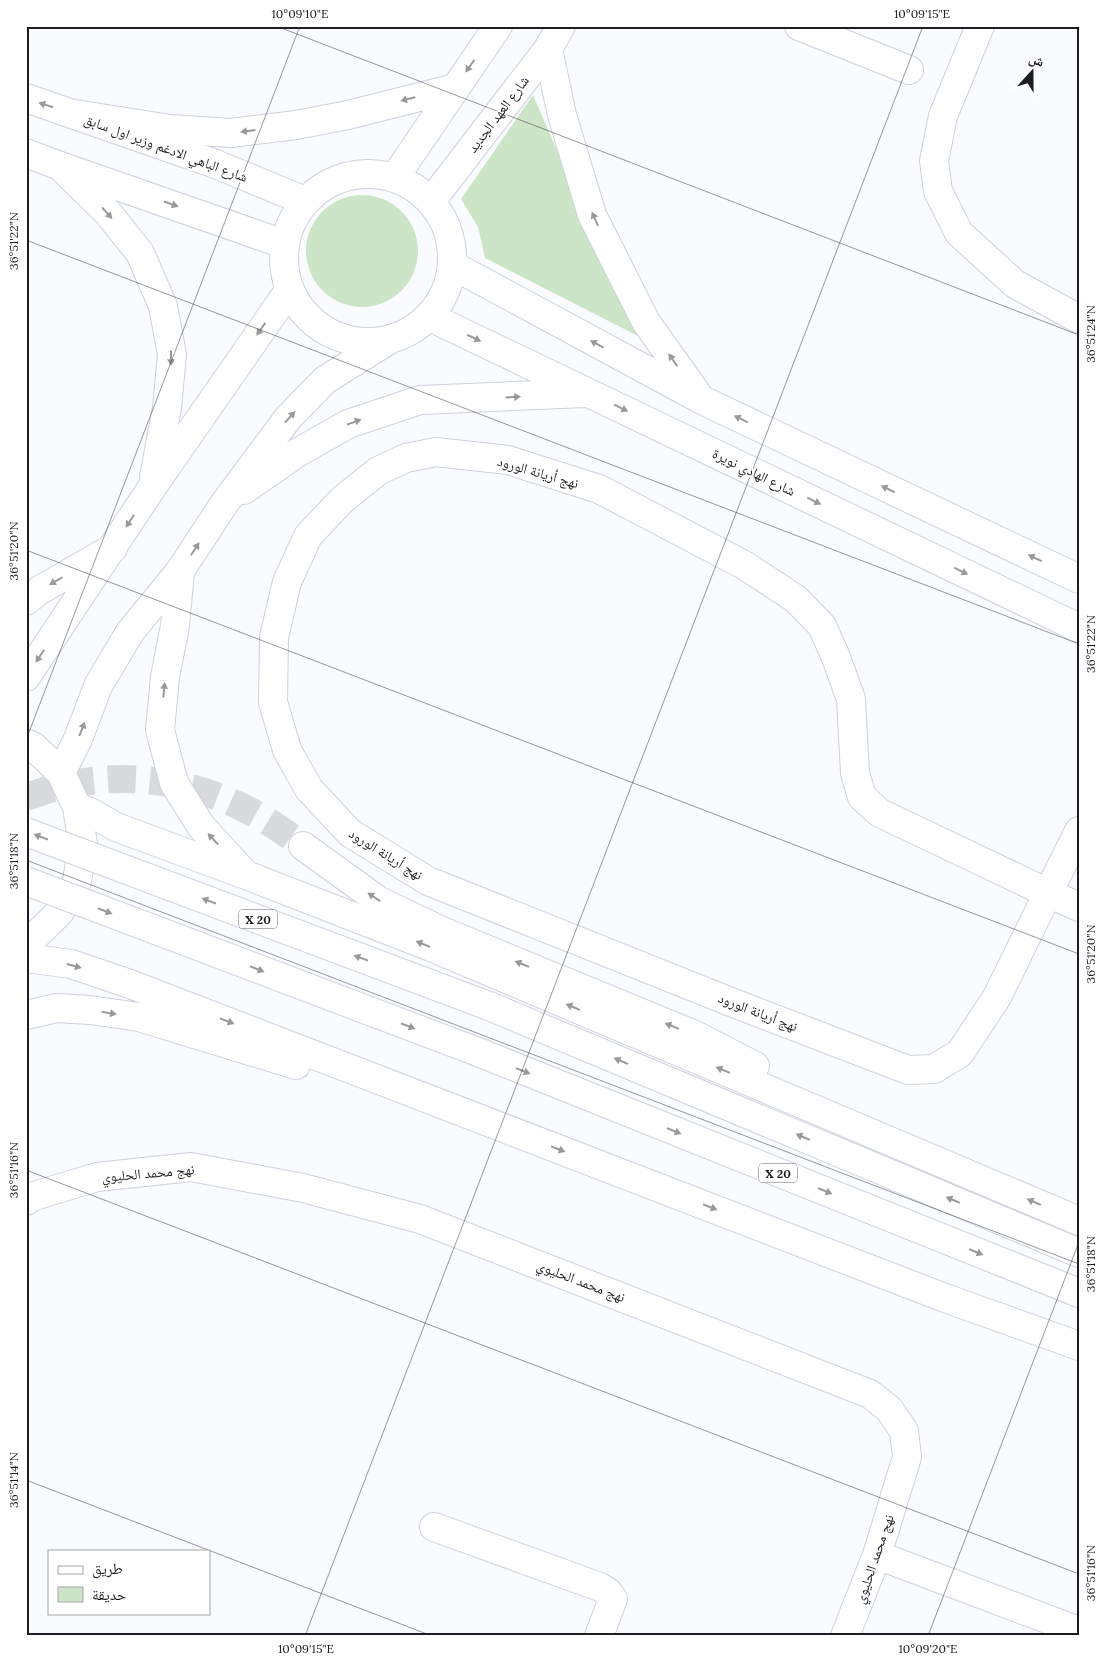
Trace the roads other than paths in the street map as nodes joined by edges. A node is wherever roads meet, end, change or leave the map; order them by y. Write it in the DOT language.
graph roads {
  1 [pos="498,26"];
  2 [pos="799,26"];
  3 [pos="980,26"];
  4 [pos="554,38"];
  5 [pos="909,70"];
  6 [pos="455,88"];
  7 [pos="26,98"];
  8 [pos="74,114"];
  9 [pos="26,153"];
  10 [pos="60,166"];
  11 [pos="395,177"];
  12 [pos="432,200"];
  13 [pos="305,201"];
  14 [pos="284,244"];
  15 [pos="454,266"];
  16 [pos="290,289"];
  17 [pos="430,317"];
  18 [pos="1079,319"];
  19 [pos="389,340"];
  20 [pos="588,392"];
  21 [pos="702,400"];
  22 [pos="151,489"];
  23 [pos="224,504"];
  24 [pos="113,548"];
  25 [pos="180,571"];
  26 [pos="1079,579"];
  27 [pos="26,601"];
  28 [pos="1079,628"];
  29 [pos="26,677"];
  30 [pos="26,743"];
  31 [pos="61,774"];
  32 [pos="77,807"];
  33 [pos="1079,831"];
  34 [pos="26,832"];
  35 [pos="303,846"];
  36 [pos="246,875"];
  37 [pos="26,881"];
  38 [pos="1048,893"];
  39 [pos="1079,907"];
  40 [pos="26,941"];
  41 [pos="26,958"];
  42 [pos="26,1015"];
  43 [pos="523,1135"];
  44 [pos="950,1166"];
  45 [pos="26,1201"];
  46 [pos="1079,1221"];
  47 [pos="1079,1252"];
  48 [pos="1079,1293"];
  49 [pos="1079,1346"];
  50 [pos="434,1527"];
  51 [pos="877,1555"];
  52 [pos="1079,1631"];
  53 [pos="599,1636"];
  54 [pos="846,1636"];
  1 -- 6 [label="main road, one-way"];
  2 -- 5 [label="main road"];
  3 -- 18 [label="main road"];
  4 -- 12 [label="main road, شارع العهد الجديد"];
  21 -- 4 [label="main road, one-way"];
  6 -- 8 [label="main road, one-way"];
  6 -- 11 [label="main road"];
  8 -- 7 [label="main road, شارع الباهي الادغم وزير اول سابق, one-way"];
  8 -- 13 [label="main road, شارع الباهي الادغم وزير اول سابق"];
  9 -- 10 [label="main road"];
  10 -- 14 [label="main road, one-way"];
  10 -- 22 [label="main road, one-way"];
  11 -- 12 [label="main road"];
  11 -- 13 [label="main road"];
  12 -- 15 [label="main road"];
  13 -- 14 [label="main road"];
  14 -- 16 [label="main road"];
  15 -- 17 [label="main road"];
  21 -- 15 [label="main road, one-way"];
  16 -- 19 [label="main road"];
  16 -- 22 [label="main road, one-way"];
  17 -- 19 [label="main road"];
  17 -- 20 [label="main road, شارع الهادي نويرة, one-way"];
  23 -- 19 [label="main road, one-way"];
  23 -- 20 [label="main road, one-way"];
  20 -- 28 [label="main road, شارع الهادي نويرة, one-way"];
  26 -- 21 [label="main road, one-way"];
  22 -- 24 [label="main road, one-way"];
  25 -- 23 [label="main road, one-way"];
  24 -- 27 [label="main road, one-way"];
  24 -- 29 [label="main road, one-way"];
  31 -- 25 [label="main road, one-way"];
  36 -- 25 [label="main road, one-way"];
  30 -- 31 [label="main road"];
  31 -- 32 [label="main road"];
  32 -- 36 [label="main road"];
  32 -- 40 [label="main road"];
  33 -- 38 [label="main road, نهج أريانة الورود"];
  47 -- 34 [label="main road, X 20, one-way, bridge"];
  44 -- 35 [label="main road, one-way"];
  44 -- 36 [label="main road, one-way"];
  37 -- 48 [label="main road, X 20, one-way, bridge"];
  38 -- 38 [label="main road, نهج أريانة الورود"];
  38 -- 39 [label="main road, نهج أريانة الورود"];
  41 -- 43 [label="main road, one-way"];
  42 -- 43 [label="main road, one-way"];
  43 -- 49 [label="main road, one-way"];
  46 -- 44 [label="main road, one-way"];
  45 -- 51 [label="main road, نهج محمد الحليوي"];
  50 -- 53 [label="main road"];
  51 -- 52 [label="main road"];
  51 -- 54 [label="main road, نهج محمد الحليوي"];
}
